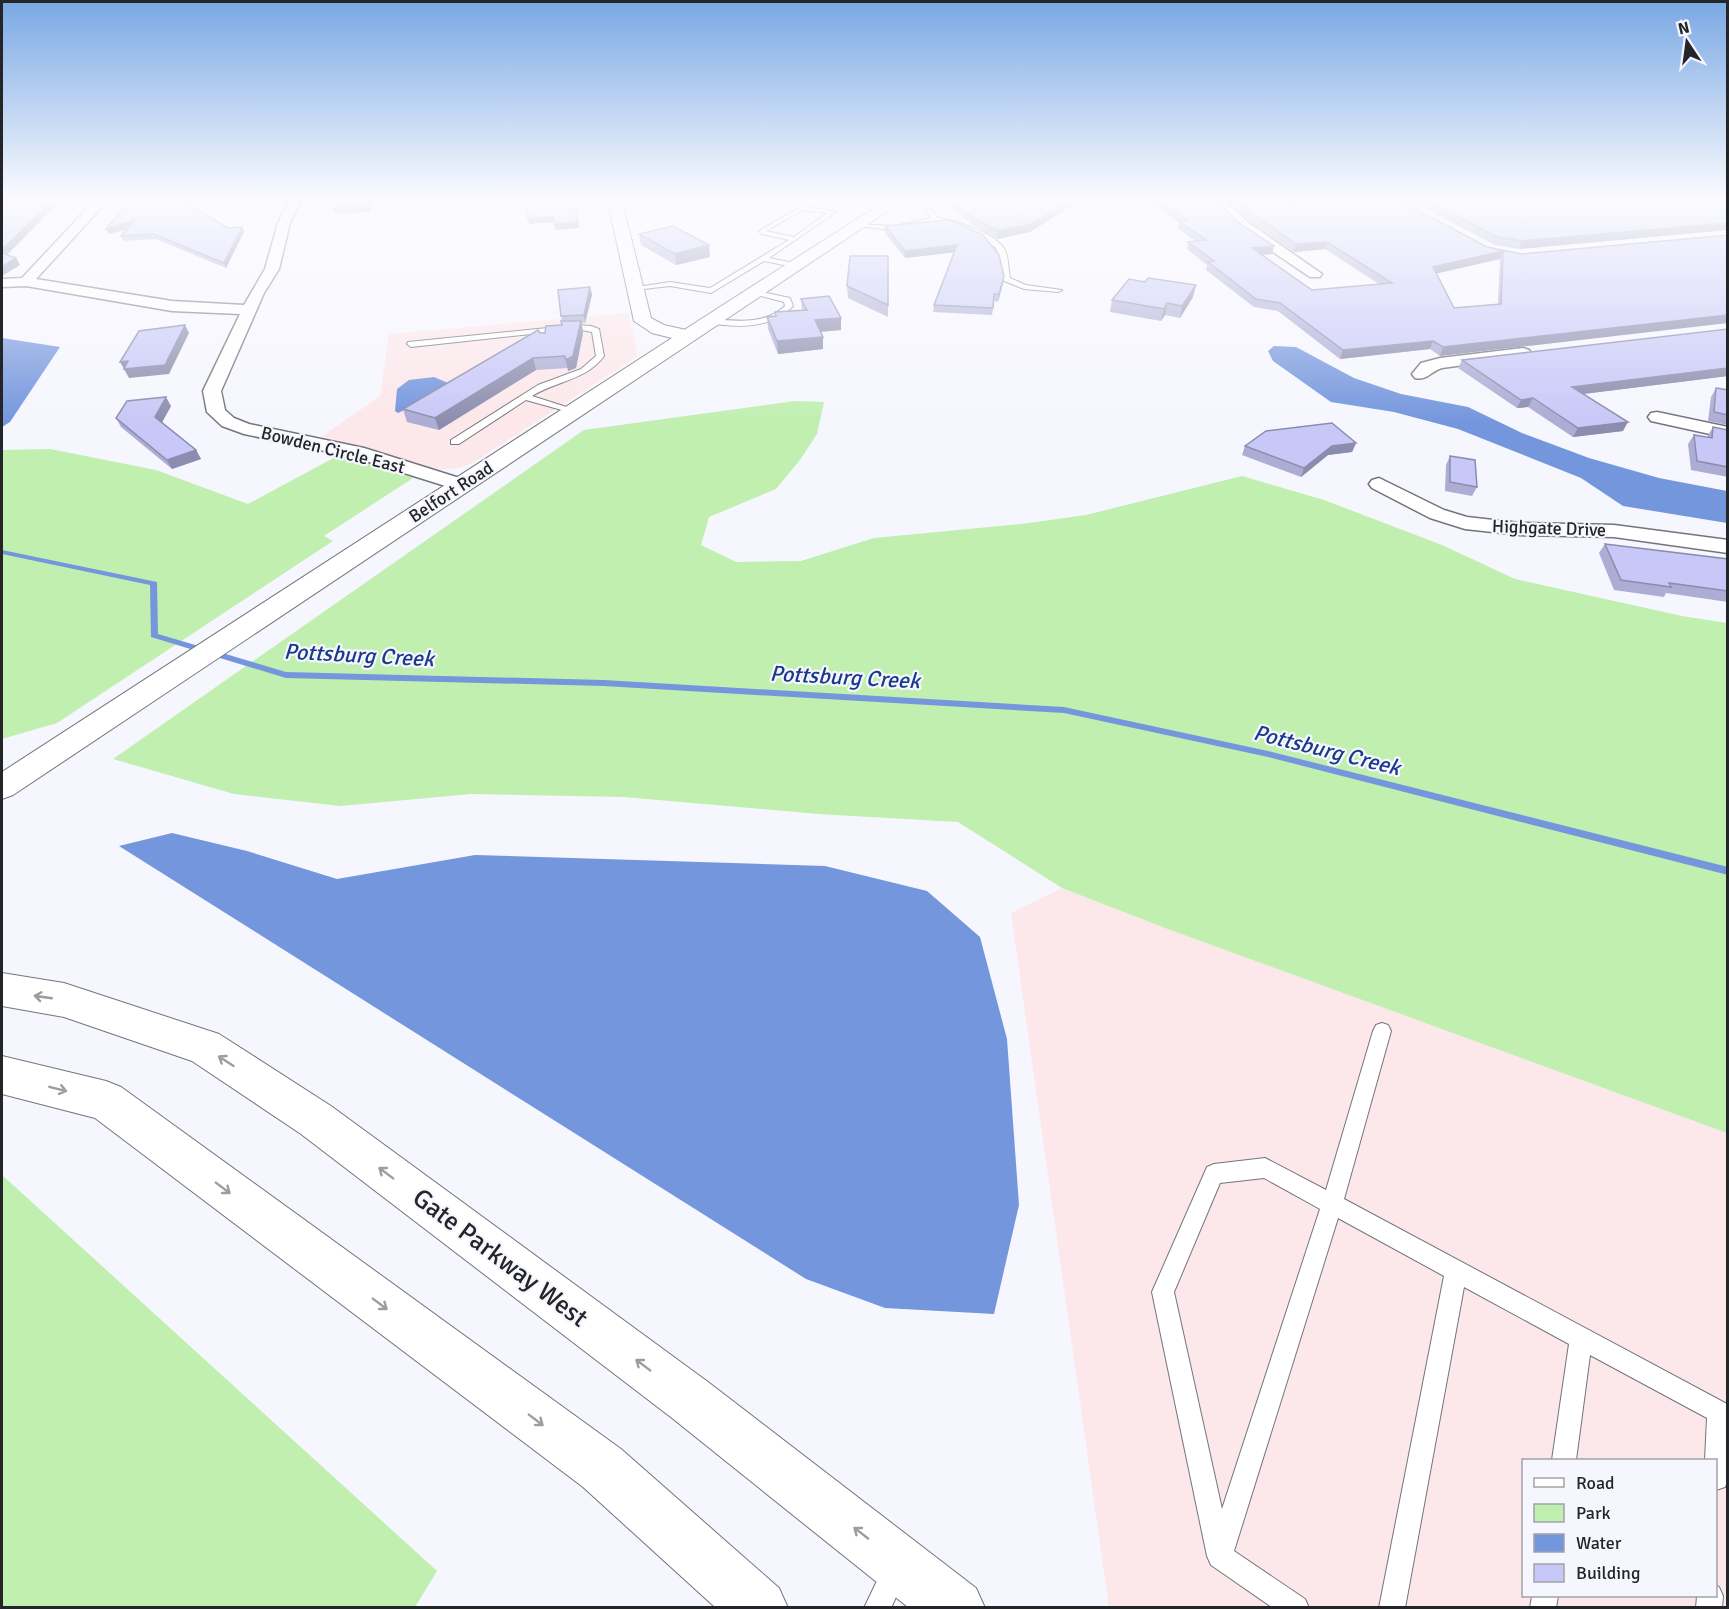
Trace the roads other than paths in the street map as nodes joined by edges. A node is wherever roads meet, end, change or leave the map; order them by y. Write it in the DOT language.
graph roads {
  1 [pos="34,273"];
  2 [pos="269,273"];
  3 [pos="632,273"];
  4 [pos="740,273"];
  5 [pos="785,273"];
  6 [pos="1006,273"];
  7 [pos="2,282"];
  8 [pos="26,282"];
  9 [pos="636,288"];
  10 [pos="1054,290"];
  11 [pos="756,292"];
  12 [pos="249,310"];
  13 [pos="712,321"];
  14 [pos="647,324"];
  15 [pos="688,336"];
  16 [pos="411,344"];
  17 [pos="1539,351"];
  18 [pos="647,363"];
  19 [pos="1420,374"];
  20 [pos="525,397"];
  21 [pos="573,412"];
  22 [pos="1657,417"];
  23 [pos="1728,433"];
  24 [pos="455,442"];
  25 [pos="1379,484"];
  26 [pos="462,485"];
  27 [pos="1728,547"];
  28 [pos="2,787"];
  29 [pos="2,990"];
  30 [pos="1382,1031"];
  31 [pos="2,1075"];
  32 [pos="1332,1204"];
  33 [pos="1456,1271"];
  34 [pos="1581,1338"];
  35 [pos="1723,1415"];
  36 [pos="1564,1459"];
  37 [pos="1717,1469"];
  38 [pos="1220,1556"];
  39 [pos="888,1585"];
  40 [pos="759,1608"];
  41 [pos="956,1608"];
  42 [pos="1296,1608"];
  43 [pos="1392,1608"];
  1 -- 8 [label="street"];
  2 -- 12 [label="street"];
  3 -- 9 [label="main road"];
  4 -- 9 [label="lane"];
  5 -- 11 [label="main road, Belfort Road"];
  6 -- 10 [label="lane"];
  7 -- 8 [label="street"];
  8 -- 12 [label="street"];
  9 -- 14 [label="main road"];
  11 -- 13 [label="main road, Belfort Road"];
  11 -- 13 [label="lane"];
  12 -- 26 [label="street, Bowden Circle East"];
  13 -- 15 [label="main road, Belfort Road"];
  14 -- 15 [label="main road"];
  14 -- 18 [label="main road"];
  15 -- 18 [label="main road, Belfort Road"];
  16 -- 20 [label="lane"];
  17 -- 19 [label="street"];
  18 -- 21 [label="main road, Belfort Road"];
  20 -- 21 [label="lane"];
  20 -- 24 [label="lane"];
  21 -- 26 [label="main road, Belfort Road"];
  22 -- 23 [label="street"];
  25 -- 27 [label="street, Highgate Drive"];
  26 -- 28 [label="main road, Belfort Road"];
  39 -- 29 [label="main road, Gate Parkway West, one-way"];
  30 -- 32 [label="lane"];
  31 -- 40 [label="main road, one-way"];
  32 -- 33 [label="lane"];
  32 -- 38 [label="lane"];
  32 -- 38 [label="lane"];
  33 -- 34 [label="lane"];
  33 -- 43 [label="lane"];
  34 -- 35 [label="lane"];
  34 -- 36 [label="lane"];
  35 -- 37 [label="lane"];
  38 -- 42 [label="lane"];
  39 -- 41 [label="main road, Gate Parkway West"];
}
